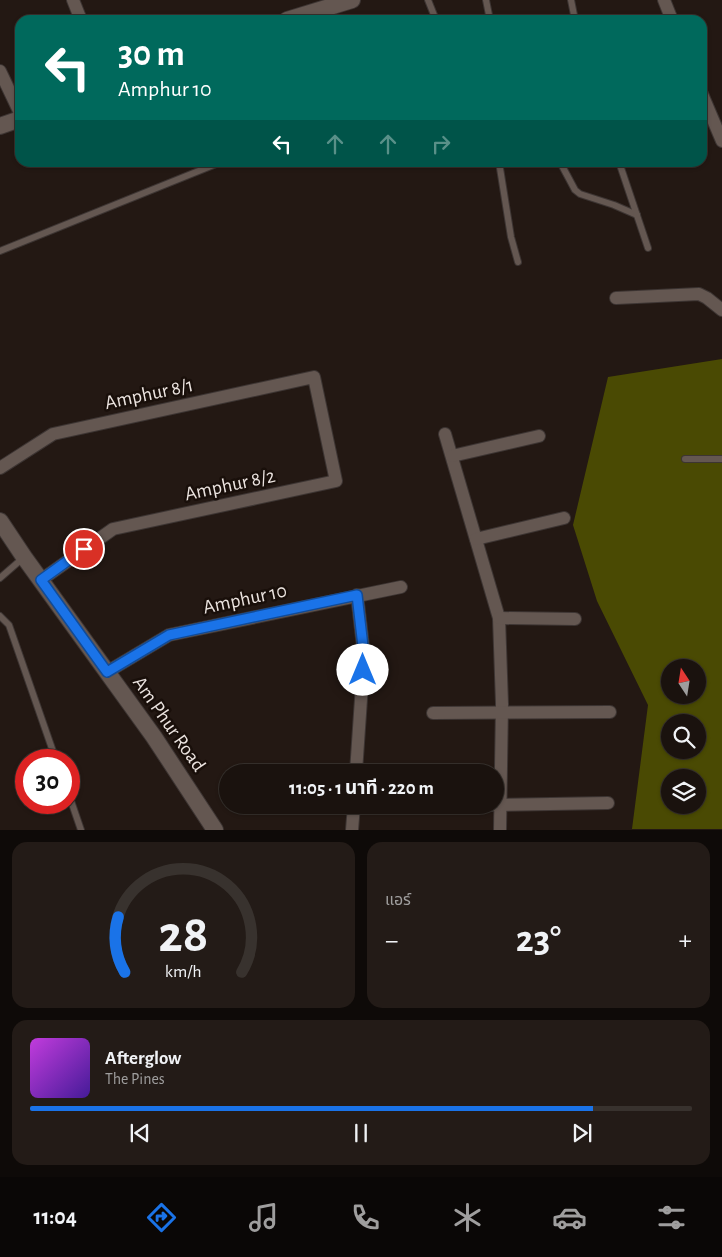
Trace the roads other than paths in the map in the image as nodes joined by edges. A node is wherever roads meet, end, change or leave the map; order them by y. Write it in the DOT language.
graph roads {
  1 [pos="73,0"];
  2 [pos="352,0"];
  3 [pos="428,0"];
  4 [pos="486,0"];
  5 [pos="571,0"];
  6 [pos="664,0"];
  7 [pos="327,14"];
  8 [pos="79,15"];
  9 [pos="434,15"];
  10 [pos="489,15"];
  11 [pos="573,15"];
  12 [pos="670,15"];
  13 [pos="0,71"];
  14 [pos="15,102"];
  15 [pos="707,106"];
  16 [pos="15,121"];
  17 [pos="0,126"];
  18 [pos="722,141"];
  19 [pos="209,167"];
  20 [pos="500,167"];
  21 [pos="563,167"];
  22 [pos="621,167"];
  23 [pos="637,215"];
  24 [pos="648,248"];
  25 [pos="0,251"];
  26 [pos="518,262"];
  27 [pos="616,298"];
  28 [pos="722,310"];
  29 [pos="314,377"];
  30 [pos="445,434"];
  31 [pos="539,436"];
  32 [pos="452,456"];
  33 [pos="684,459"];
  34 [pos="722,459"];
  35 [pos="0,468"];
  36 [pos="564,518"];
  37 [pos="0,521"];
  38 [pos="476,539"];
  39 [pos="24,558"];
  40 [pos="0,578"];
  41 [pos="41,580"];
  42 [pos="401,587"];
  43 [pos="357,595"];
  44 [pos="0,616"];
  45 [pos="499,618"];
  46 [pos="575,619"];
  47 [pos="107,672"];
  48 [pos="610,712"];
  49 [pos="502,713"];
  50 [pos="433,714"];
  51 [pos="52,749"];
  52 [pos="357,764"];
  53 [pos="501,764"];
  54 [pos="608,804"];
  55 [pos="504,805"];
  56 [pos="76,814"];
  57 [pos="353,814"];
  58 [pos="500,814"];
  59 [pos="81,830"];
  60 [pos="215,830"];
  61 [pos="352,830"];
  62 [pos="500,830"];
  1 -- 8 [label="street"];
  2 -- 7 [label="street"];
  3 -- 9 [label="lane"];
  4 -- 10 [label="lane"];
  5 -- 11 [label="lane"];
  6 -- 12 [label="street"];
  13 -- 14 [label="street"];
  15 -- 18 [label="street"];
  16 -- 17 [label="street"];
  19 -- 25 [label="lane"];
  20 -- 26 [label="lane"];
  21 -- 23 [label="lane"];
  22 -- 23 [label="lane"];
  23 -- 24 [label="lane"];
  27 -- 28 [label="street"];
  29 -- 35 [label="street, Amphur 8/1"];
  29 -- 41 [label="street, Amphur 8/2"];
  30 -- 32 [label="street"];
  31 -- 32 [label="street"];
  32 -- 38 [label="street"];
  33 -- 34 [label="lane"];
  36 -- 38 [label="street"];
  37 -- 39 [label="street, Am Phur Road"];
  38 -- 45 [label="street"];
  39 -- 40 [label="lane"];
  39 -- 41 [label="street, Am Phur Road"];
  41 -- 47 [label="street, Am Phur Road"];
  42 -- 43 [label="street, Amphur 10"];
  43 -- 47 [label="street, Amphur 10"];
  43 -- 52 [label="street"];
  44 -- 51 [label="lane"];
  45 -- 46 [label="street"];
  45 -- 49 [label="street"];
  47 -- 60 [label="street, Am Phur Road"];
  48 -- 49 [label="street"];
  49 -- 50 [label="street"];
  49 -- 53 [label="street"];
  54 -- 55 [label="street"];
  56 -- 59 [label="lane"];
  57 -- 61 [label="street"];
  58 -- 62 [label="street"];
}
